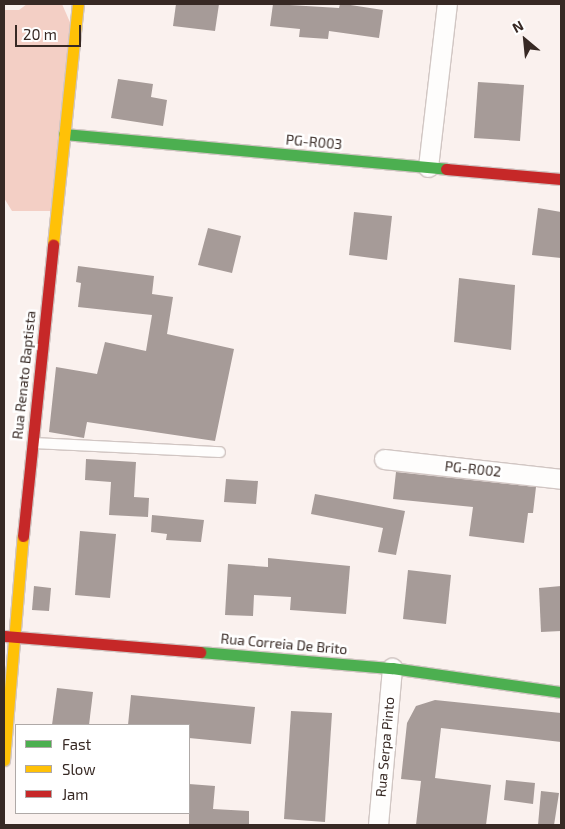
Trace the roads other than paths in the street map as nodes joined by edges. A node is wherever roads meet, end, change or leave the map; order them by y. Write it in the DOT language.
graph roads {
  1 [pos="78,4"];
  2 [pos="447,4"];
  3 [pos="64,134"];
  4 [pos="428,167"];
  5 [pos="561,179"];
  6 [pos="32,443"];
  7 [pos="220,452"];
  8 [pos="384,459"];
  9 [pos="561,479"];
  10 [pos="8,636"];
  11 [pos="392,668"];
  12 [pos="561,692"];
  13 [pos="4,760"];
  14 [pos="378,825"];
  1 -- 3 [label="street, Rua Renato Baptista"];
  2 -- 4 [label="street"];
  3 -- 4 [label="street, PG-R003"];
  3 -- 6 [label="street, Rua Renato Baptista"];
  4 -- 5 [label="street, PG-R003"];
  6 -- 7 [label="lane"];
  6 -- 10 [label="street, Rua Renato Baptista"];
  8 -- 9 [label="street, PG-R002"];
  10 -- 11 [label="street, Rua Correia De Brito"];
  10 -- 13 [label="street, Rua Renato Baptista"];
  11 -- 12 [label="street, Rua Correia De Brito"];
  11 -- 14 [label="street, Rua Serpa Pinto"];
}
